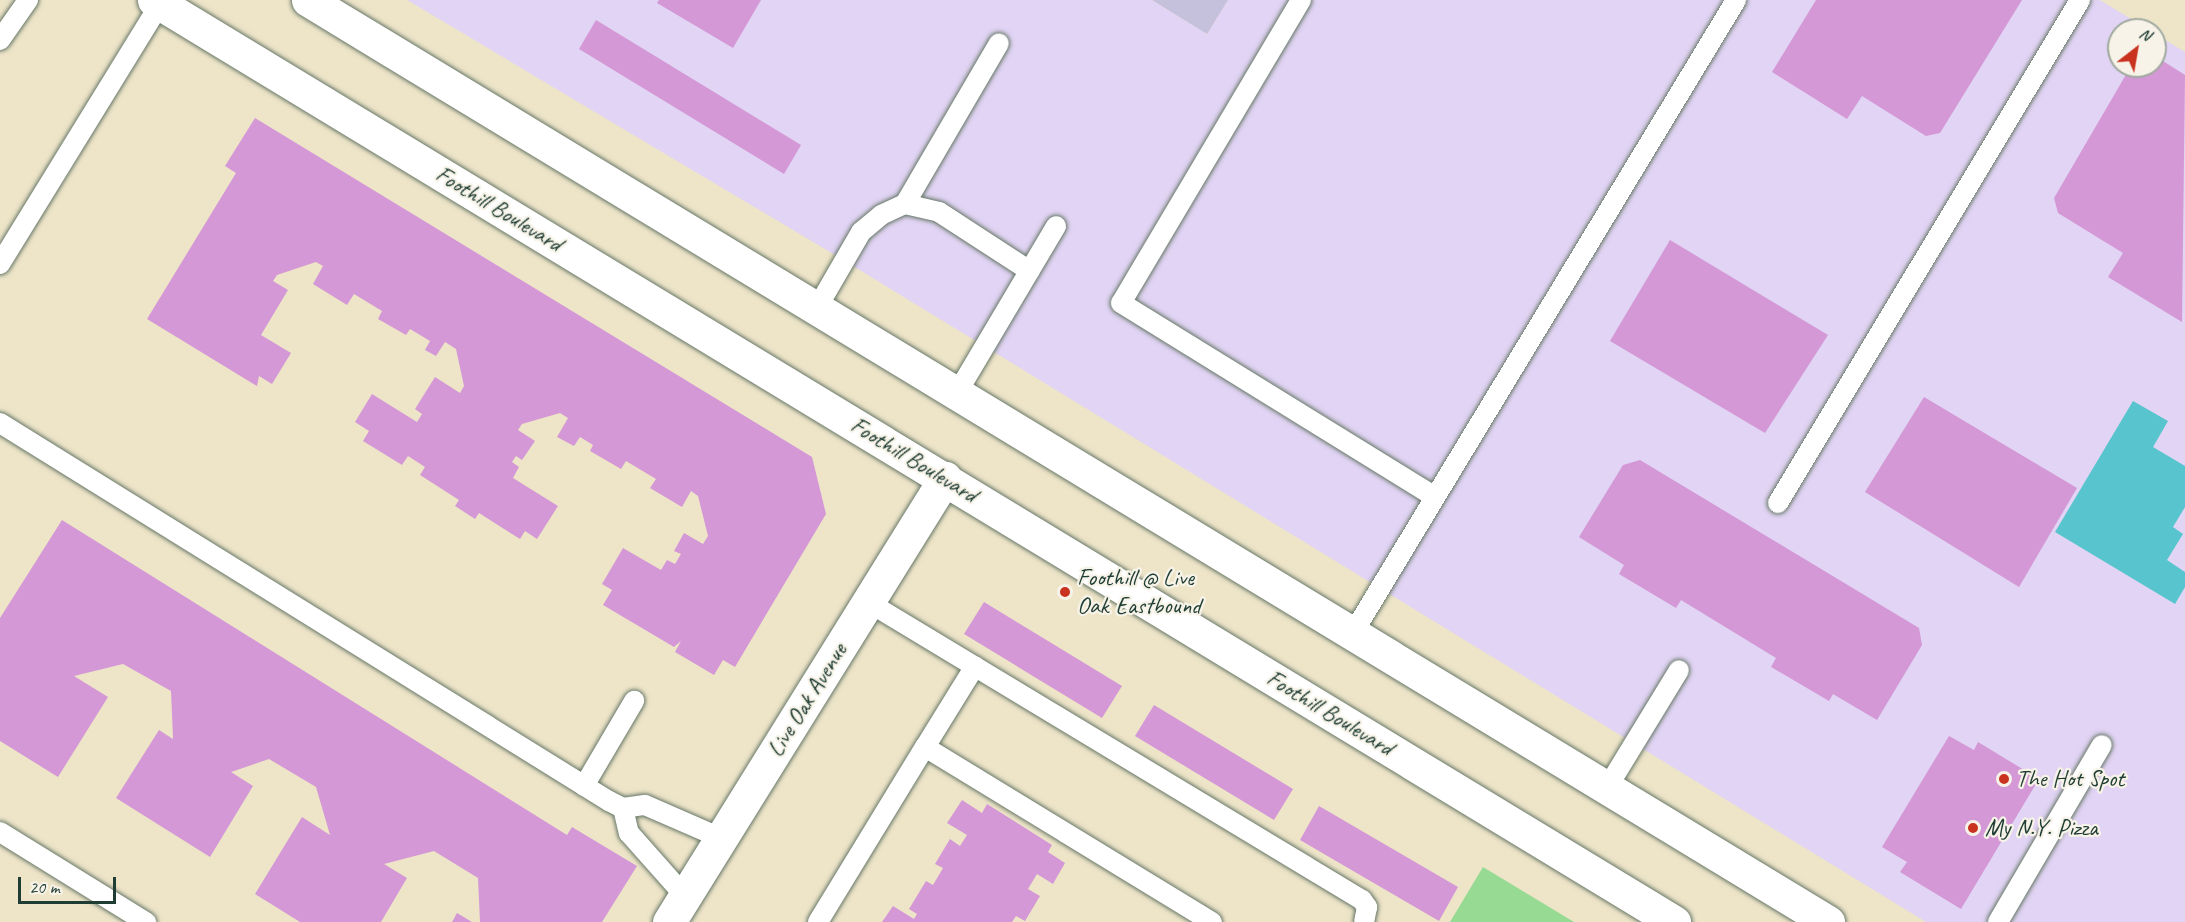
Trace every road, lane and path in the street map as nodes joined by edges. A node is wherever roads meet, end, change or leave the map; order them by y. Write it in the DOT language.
graph roads {
  1 [pos="28,0"];
  2 [pos="308,0"];
  3 [pos="1301,0"];
  4 [pos="1736,0"];
  5 [pos="2080,0"];
  6 [pos="157,2"];
  7 [pos="0,40"];
  8 [pos="999,44"];
  9 [pos="905,204"];
  10 [pos="1056,226"];
  11 [pos="0,264"];
  12 [pos="1030,271"];
  13 [pos="817,308"];
  14 [pos="957,393"];
  15 [pos="0,423"];
  16 [pos="945,478"];
  17 [pos="1434,496"];
  18 [pos="1778,503"];
  19 [pos="868,602"];
  20 [pos="1353,633"];
  21 [pos="975,666"];
  22 [pos="1678,670"];
  23 [pos="634,702"];
  24 [pos="2102,745"];
  25 [pos="925,747"];
  26 [pos="584,786"];
  27 [pos="1607,788"];
  28 [pos="623,808"];
  29 [pos="0,832"];
  30 [pos="721,838"];
  31 [pos="677,909"];
  32 [pos="146,922"];
  33 [pos="818,922"];
  34 [pos="1212,922"];
  35 [pos="1364,922"];
  36 [pos="1674,922"];
  37 [pos="1828,922"];
  38 [pos="1998,922"];
  1 -- 7 [label="lane"];
  2 -- 13 [label="main road"];
  3 -- 17 [label="lane"];
  4 -- 17 [label="lane"];
  5 -- 18 [label="lane"];
  6 -- 11 [label="lane"];
  6 -- 16 [label="main road, Foothill Boulevard"];
  8 -- 9 [label="lane"];
  9 -- 12 [label="lane"];
  9 -- 13 [label="lane"];
  10 -- 12 [label="lane"];
  12 -- 14 [label="lane"];
  13 -- 14 [label="main road"];
  14 -- 20 [label="main road"];
  15 -- 26 [label="lane"];
  16 -- 19 [label="main road, Live Oak Avenue"];
  16 -- 36 [label="main road, Foothill Boulevard"];
  17 -- 20 [label="lane"];
  19 -- 21 [label="lane"];
  19 -- 30 [label="main road, Live Oak Avenue"];
  20 -- 27 [label="main road"];
  21 -- 25 [label="lane"];
  21 -- 35 [label="lane"];
  22 -- 27 [label="lane"];
  23 -- 26 [label="lane"];
  24 -- 38 [label="lane"];
  25 -- 33 [label="lane"];
  25 -- 34 [label="lane"];
  26 -- 28 [label="lane"];
  27 -- 37 [label="main road"];
  28 -- 30 [label="lane"];
  28 -- 31 [label="lane"];
  29 -- 32 [label="lane"];
  30 -- 31 [label="main road, Live Oak Avenue"];
}
